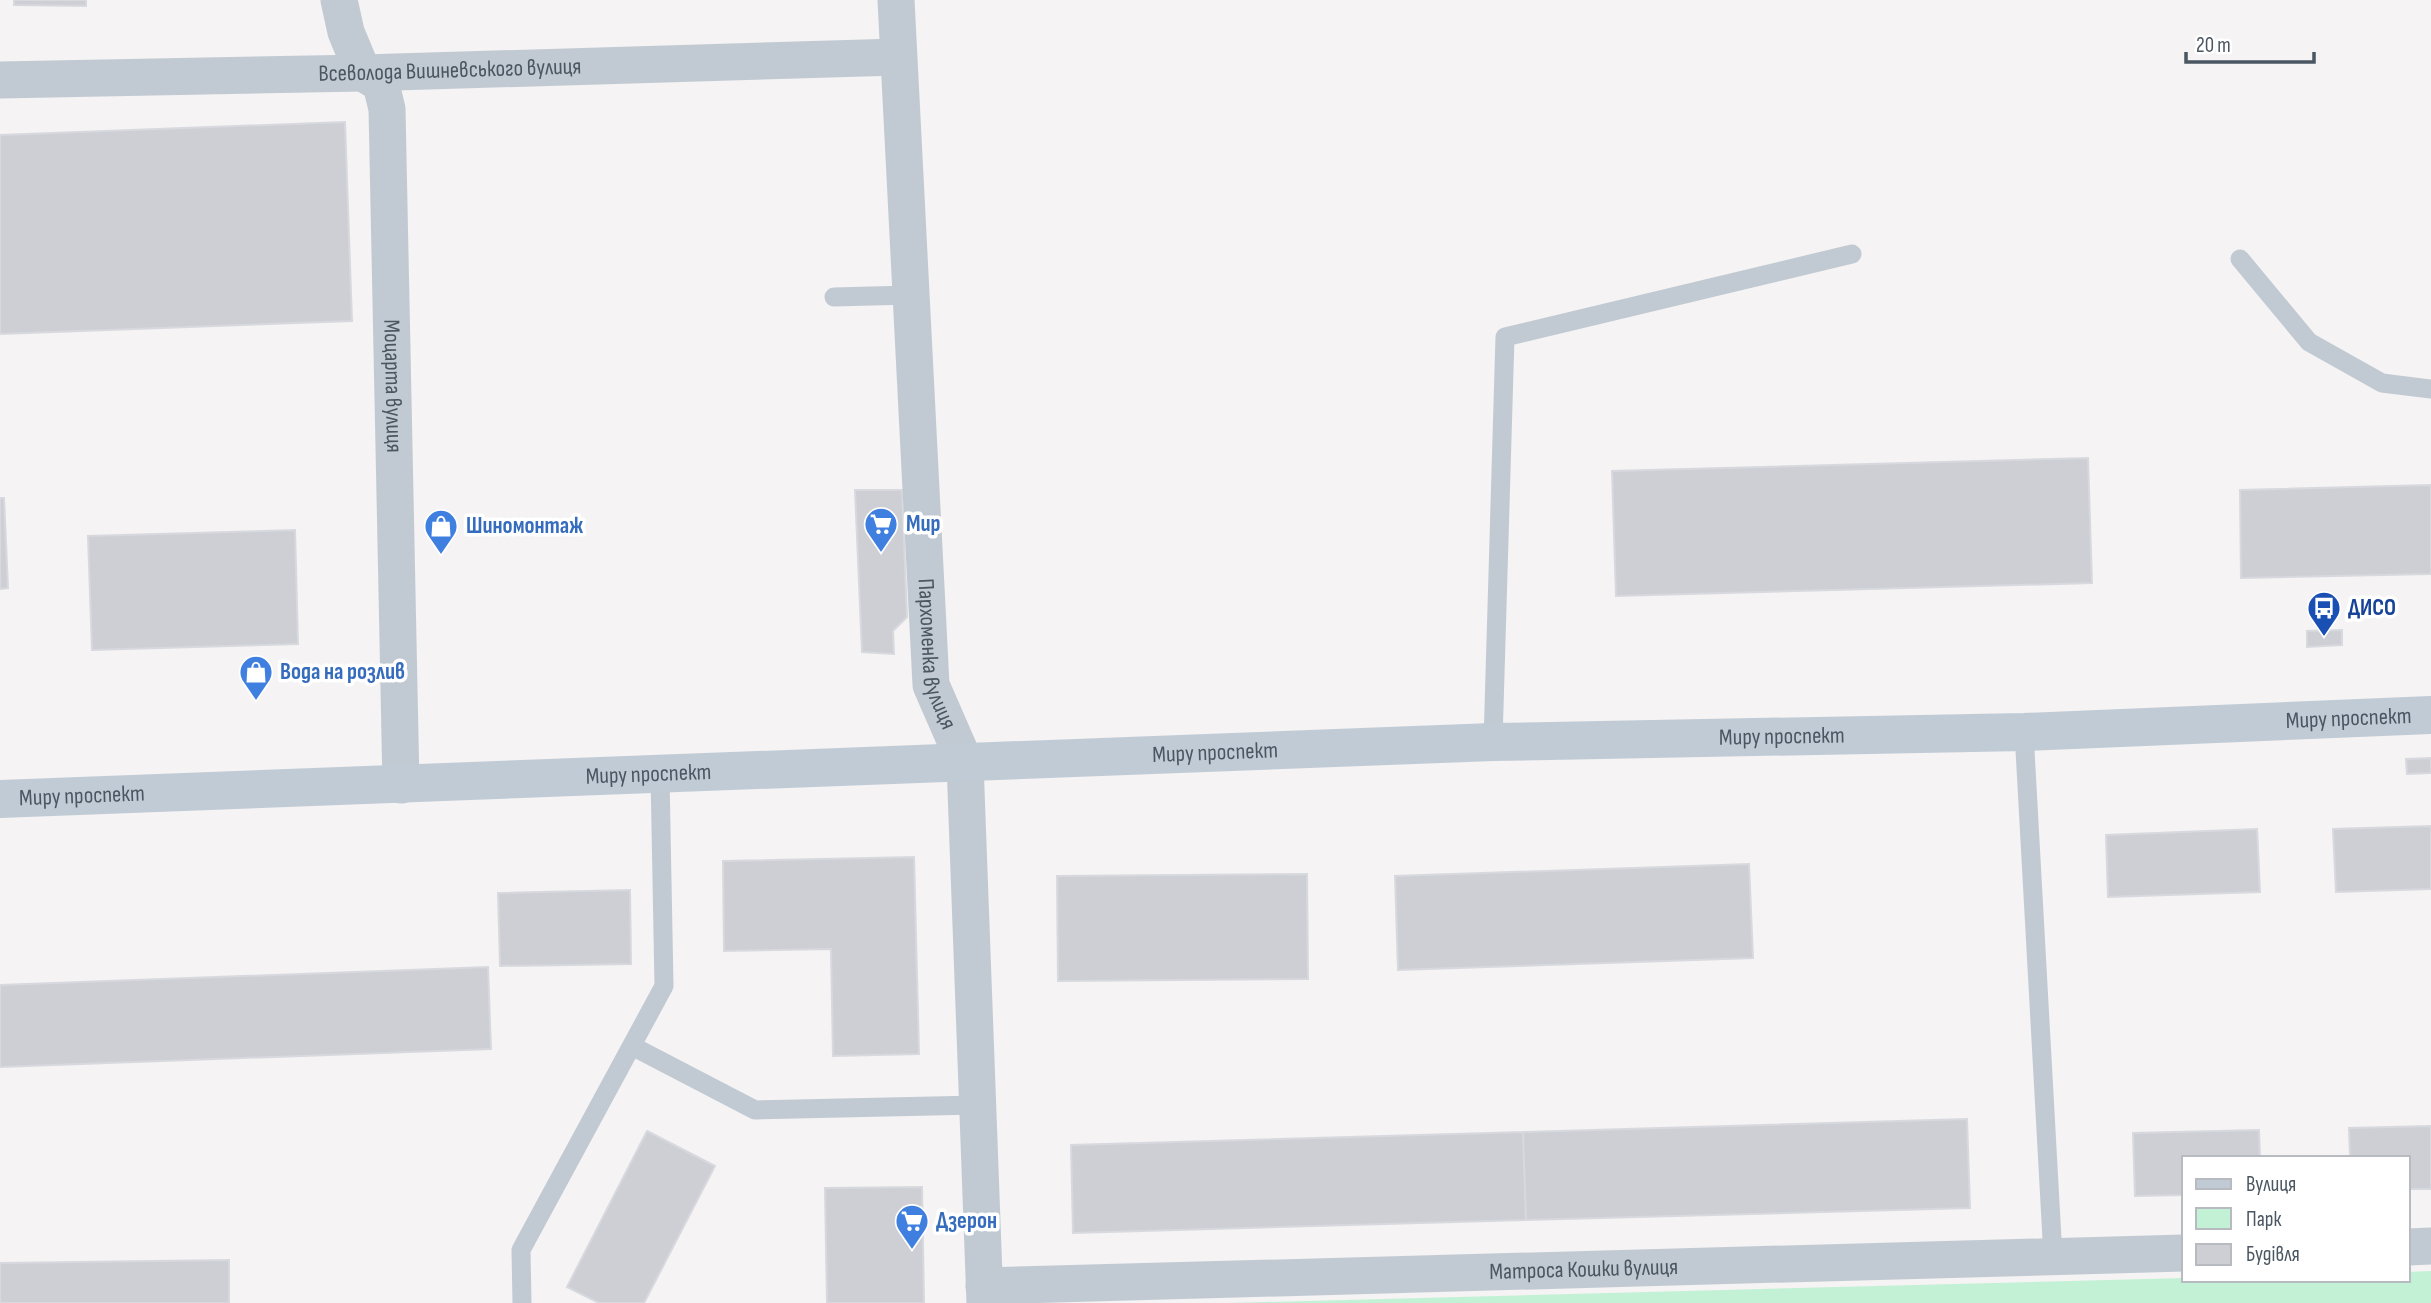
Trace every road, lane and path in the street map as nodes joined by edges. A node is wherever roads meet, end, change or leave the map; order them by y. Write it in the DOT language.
graph roads {
  1 [pos="339,0"];
  2 [pos="896,0"];
  3 [pos="898,57"];
  4 [pos="363,73"];
  5 [pos="0,80"];
  6 [pos="1852,254"];
  7 [pos="2239,259"];
  8 [pos="910,295"];
  9 [pos="834,297"];
  10 [pos="2431,389"];
  11 [pos="2431,715"];
  12 [pos="2024,732"];
  13 [pos="1493,742"];
  14 [pos="965,763"];
  15 [pos="660,775"];
  16 [pos="401,785"];
  17 [pos="0,799"];
  18 [pos="632,1046"];
  19 [pos="978,1105"];
  20 [pos="2431,1246"];
  21 [pos="2410,1247"];
  22 [pos="2182,1253"];
  23 [pos="2053,1257"];
  24 [pos="985,1295"];
  25 [pos="522,1303"];
  1 -- 4 [label="street, Моцарта вулиця"];
  2 -- 3 [label="street, Пархоменка вулиця"];
  3 -- 4 [label="street, Всеволода Вишневського вулиця"];
  3 -- 8 [label="street, Пархоменка вулиця"];
  4 -- 5 [label="street, Всеволода Вишневського вулиця"];
  4 -- 16 [label="street, Моцарта вулиця"];
  6 -- 13 [label="lane"];
  7 -- 10 [label="lane"];
  8 -- 9 [label="lane"];
  8 -- 14 [label="street, Пархоменка вулиця"];
  11 -- 12 [label="main road, Миру проспект"];
  12 -- 13 [label="main road, Миру проспект"];
  12 -- 23 [label="lane"];
  13 -- 14 [label="main road, Миру проспект"];
  14 -- 15 [label="main road, Миру проспект"];
  14 -- 19 [label="street, Пархоменка вулиця"];
  15 -- 16 [label="main road, Миру проспект"];
  15 -- 18 [label="lane"];
  16 -- 17 [label="main road, Миру проспект"];
  18 -- 19 [label="lane"];
  18 -- 25 [label="lane"];
  19 -- 24 [label="street, Пархоменка вулиця"];
  20 -- 21 [label="street"];
  22 -- 23 [label="street, Матроса Кошки вулиця"];
  23 -- 24 [label="street, Матроса Кошки вулиця"];
}
